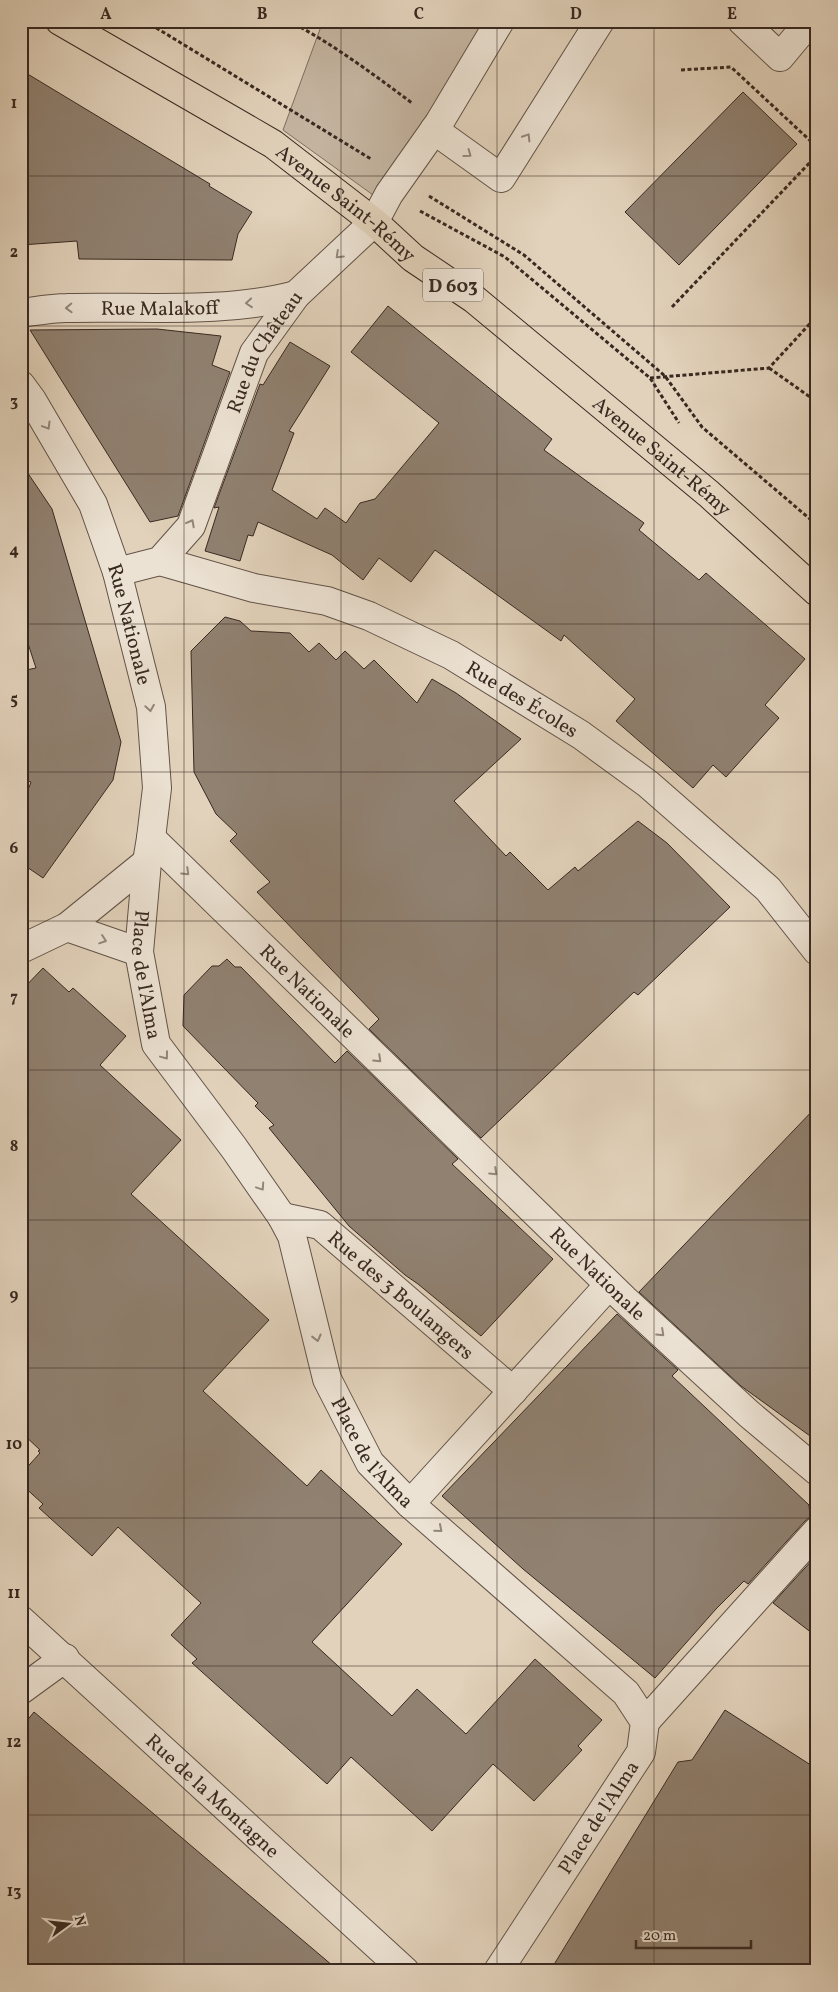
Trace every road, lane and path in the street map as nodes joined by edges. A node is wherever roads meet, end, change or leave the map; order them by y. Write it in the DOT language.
graph roads {
  1 [pos="60,21"];
  2 [pos="146,21"];
  3 [pos="290,21"];
  4 [pos="500,21"];
  5 [pos="600,21"];
  6 [pos="742,21"];
  7 [pos="810,21"];
  8 [pos="681,70"];
  9 [pos="437,127"];
  10 [pos="817,147"];
  11 [pos="817,155"];
  12 [pos="401,178"];
  13 [pos="374,222"];
  14 [pos="296,295"];
  15 [pos="672,306"];
  16 [pos="21,313"];
  17 [pos="817,316"];
  18 [pos="769,368"];
  19 [pos="665,376"];
  20 [pos="650,378"];
  21 [pos="21,385"];
  22 [pos="817,402"];
  23 [pos="817,525"];
  24 [pos="160,561"];
  25 [pos="117,572"];
  26 [pos="817,592"];
  27 [pos="149,850"];
  28 [pos="67,928"];
  29 [pos="21,949"];
  30 [pos="817,951"];
  31 [pos="139,952"];
  32 [pos="282,1217"];
  33 [pos="610,1284"];
  34 [pos="513,1391"];
  35 [pos="817,1471"];
  36 [pos="410,1504"];
  37 [pos="817,1531"];
  38 [pos="21,1620"];
  39 [pos="65,1658"];
  40 [pos="21,1690"];
  41 [pos="645,1722"];
  42 [pos="405,1971"];
  43 [pos="498,1971"];
  1 -- 13 [label="main road, Avenue Saint-Rémy / D 603"];
  2 -- 12 [label="path"];
  3 -- 9 [label="path"];
  4 -- 9 [label="street, Rue du Château"];
  9 -- 5 [label="street, one-way"];
  6 -- 7 [label="street"];
  8 -- 10 [label="path"];
  9 -- 12 [label="street, Rue du Château"];
  11 -- 15 [label="path"];
  12 -- 13 [label="street, Rue du Château"];
  12 -- 19 [label="path"];
  13 -- 14 [label="street, Rue du Château, one-way"];
  13 -- 26 [label="main road, Avenue Saint-Rémy / D 603"];
  14 -- 16 [label="street, Rue Malakoff, one-way"];
  24 -- 14 [label="street, Rue du Château, one-way"];
  17 -- 18 [label="path"];
  18 -- 19 [label="path"];
  18 -- 22 [label="path"];
  19 -- 20 [label="path"];
  19 -- 23 [label="path"];
  21 -- 25 [label="street, Rue Nationale, one-way"];
  24 -- 25 [label="street"];
  24 -- 30 [label="street, Rue des Écoles"];
  25 -- 27 [label="street, Rue Nationale, one-way"];
  27 -- 28 [label="street"];
  27 -- 31 [label="street, Place de l'Alma"];
  27 -- 33 [label="street, Rue Nationale, one-way"];
  28 -- 29 [label="street"];
  28 -- 31 [label="street, one-way"];
  31 -- 32 [label="street, Place de l'Alma, one-way"];
  32 -- 34 [label="street, Rue des 3 Boulangers"];
  32 -- 36 [label="street, Place de l'Alma, one-way"];
  33 -- 34 [label="street"];
  33 -- 35 [label="street, Rue Nationale, one-way"];
  34 -- 36 [label="street"];
  36 -- 41 [label="street, Place de l'Alma, one-way"];
  37 -- 41 [label="street"];
  38 -- 39 [label="street, Rue de la Montagne"];
  39 -- 40 [label="street"];
  39 -- 42 [label="street, Rue de la Montagne"];
  41 -- 43 [label="street, Place de l'Alma"];
}
